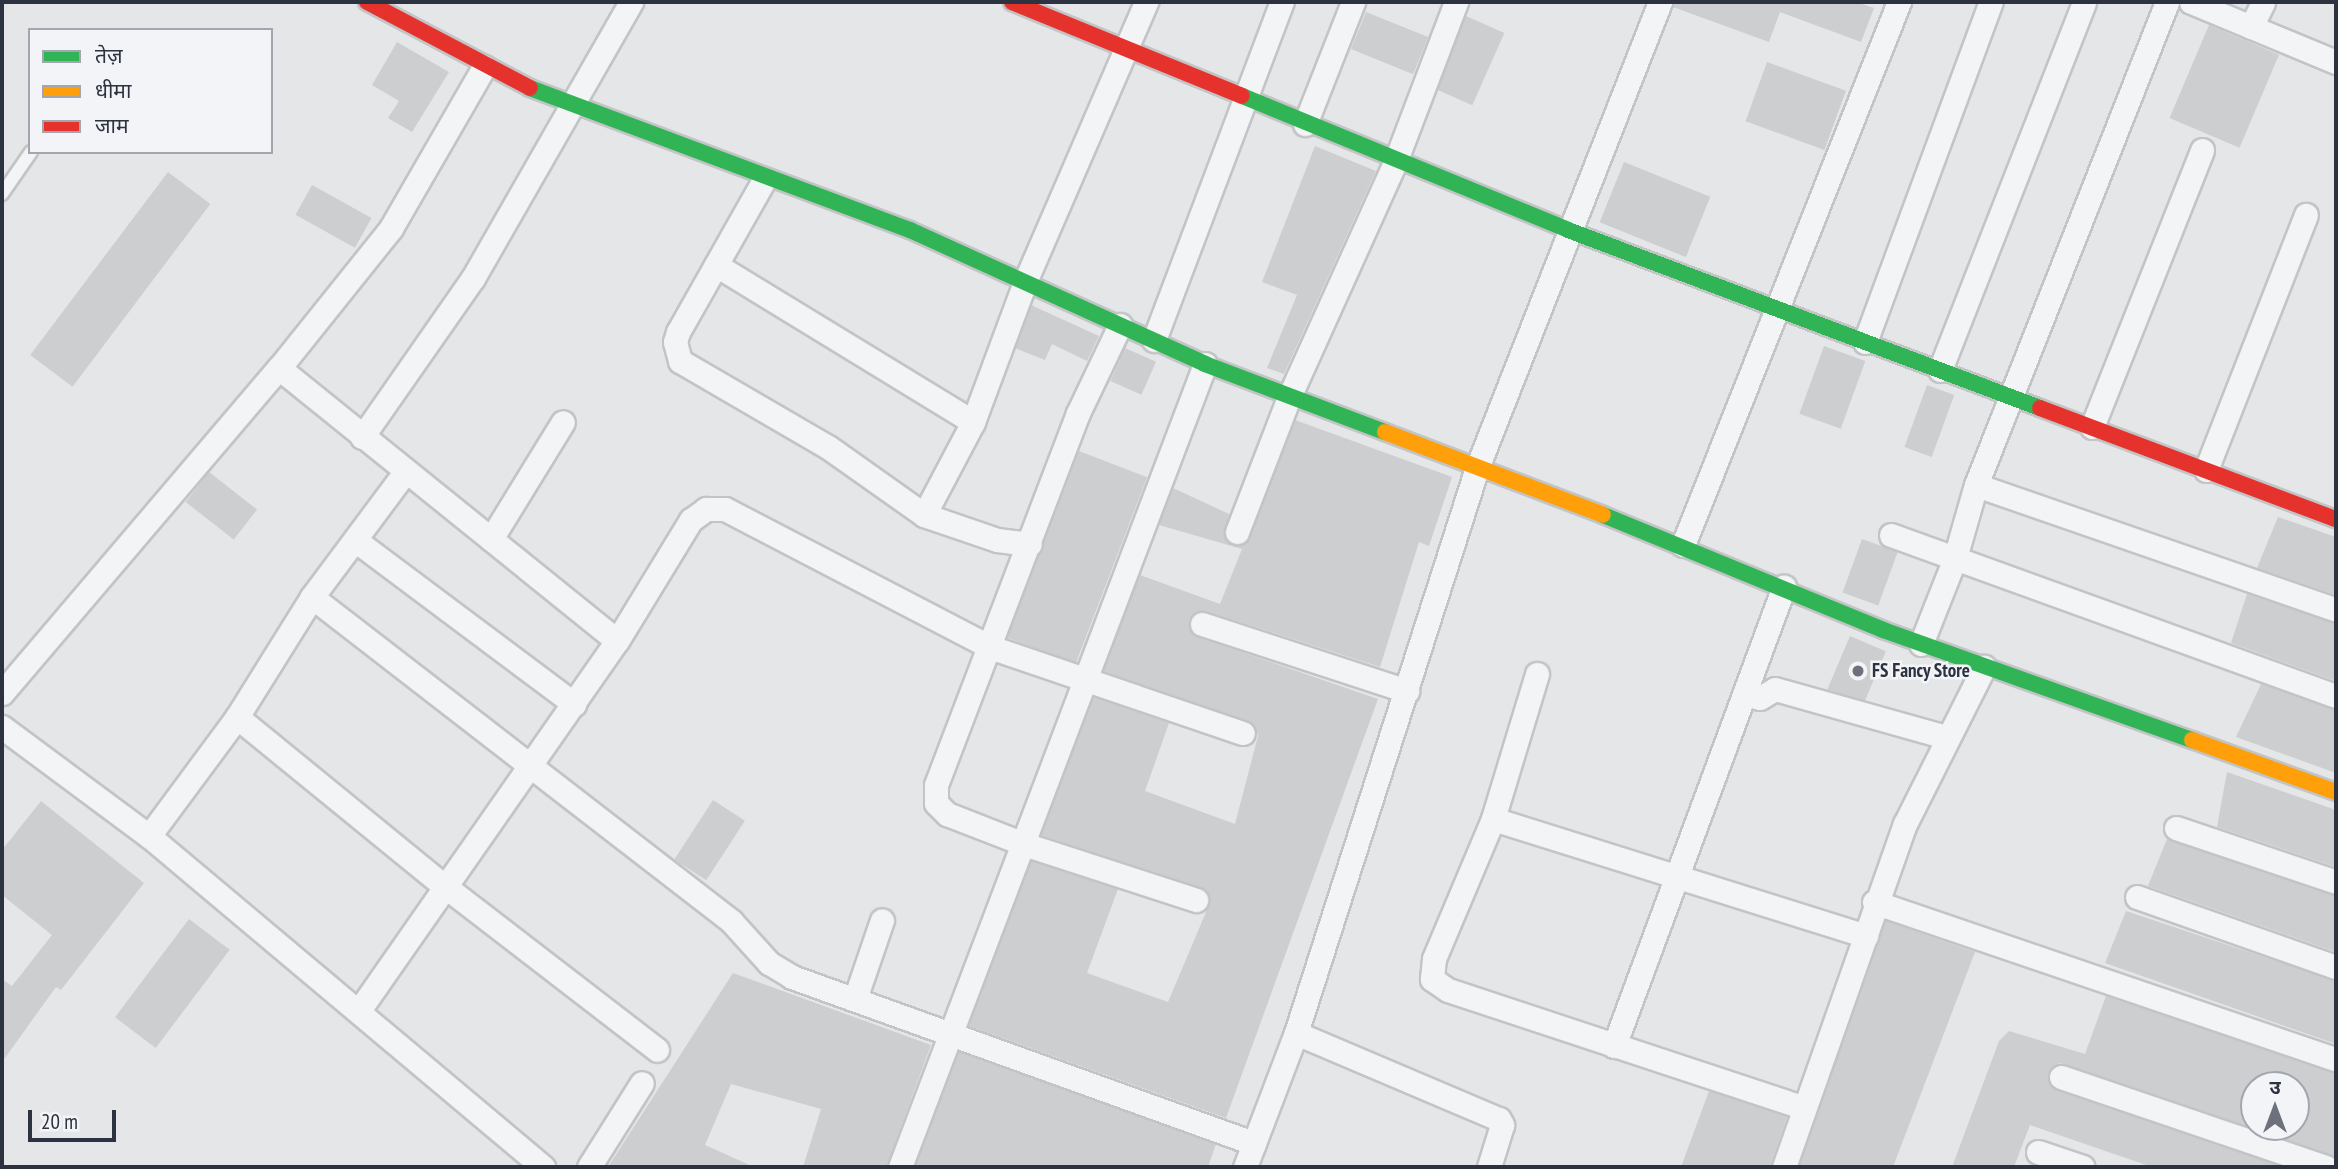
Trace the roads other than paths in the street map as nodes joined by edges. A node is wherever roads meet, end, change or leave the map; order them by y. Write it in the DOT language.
graph roads {
  1 [pos="367,2"];
  2 [pos="631,2"];
  3 [pos="1012,2"];
  4 [pos="1146,2"];
  5 [pos="1282,2"];
  6 [pos="1353,2"];
  7 [pos="1456,2"];
  8 [pos="1660,2"];
  9 [pos="1899,2"];
  10 [pos="1991,2"];
  11 [pos="2084,2"];
  12 [pos="2167,2"];
  13 [pos="2192,2"];
  14 [pos="2263,2"];
  15 [pos="2251,27"];
  16 [pos="1126,52"];
  17 [pos="2336,62"];
  18 [pos="484,67"];
  19 [pos="1246,100"];
  20 [pos="568,106"];
  21 [pos="1305,124"];
  22 [pos="2202,150"];
  23 [pos="30,154"];
  24 [pos="1396,160"];
  25 [pos="764,180"];
  26 [pos="2,194"];
  27 [pos="2306,215"];
  28 [pos="1567,230"];
  29 [pos="716,265"];
  30 [pos="1025,282"];
  31 [pos="1777,309"];
  32 [pos="1119,325"];
  33 [pos="1154,340"];
  34 [pos="1865,342"];
  35 [pos="1205,364"];
  36 [pos="279,368"];
  37 [pos="1940,370"];
  38 [pos="1290,395"];
  39 [pos="2011,397"];
  40 [pos="563,422"];
  41 [pos="973,422"];
  42 [pos="2092,428"];
  43 [pos="362,437"];
  44 [pos="1477,468"];
  45 [pos="2206,470"];
  46 [pos="406,471"];
  47 [pos="1976,485"];
  48 [pos="923,514"];
  49 [pos="2336,519"];
  50 [pos="1237,532"];
  51 [pos="1891,535"];
  52 [pos="491,539"];
  53 [pos="355,540"];
  54 [pos="1030,544"];
  55 [pos="1683,545"];
  56 [pos="1955,558"];
  57 [pos="1784,586"];
  58 [pos="312,597"];
  59 [pos="2336,610"];
  60 [pos="1202,624"];
  61 [pos="617,641"];
  62 [pos="1921,644"];
  63 [pos="990,647"];
  64 [pos="1984,667"];
  65 [pos="1537,674"];
  66 [pos="1086,677"];
  67 [pos="1406,691"];
  68 [pos="2,693"];
  69 [pos="1744,694"];
  70 [pos="2336,696"];
  71 [pos="574,704"];
  72 [pos="237,717"];
  73 [pos="2,727"];
  74 [pos="1243,733"];
  75 [pos="1946,737"];
  76 [pos="531,766"];
  77 [pos="2336,792"];
  78 [pos="1493,819"];
  79 [pos="2176,828"];
  80 [pos="149,836"];
  81 [pos="1024,844"];
  82 [pos="1674,879"];
  83 [pos="2336,882"];
  84 [pos="447,888"];
  85 [pos="2137,897"];
  86 [pos="1196,900"];
  87 [pos="1874,902"];
  88 [pos="882,920"];
  89 [pos="1866,936"];
  90 [pos="2336,967"];
  91 [pos="855,999"];
  92 [pos="360,1009"];
  93 [pos="951,1033"];
  94 [pos="1296,1033"];
  95 [pos="1614,1046"];
  96 [pos="657,1050"];
  97 [pos="2336,1059"];
  98 [pos="2061,1077"];
  99 [pos="642,1083"];
  100 [pos="1804,1108"];
  101 [pos="1254,1143"];
  102 [pos="2038,1152"];
  103 [pos="543,1167"];
  104 [pos="589,1167"];
  105 [pos="900,1167"];
  106 [pos="1245,1167"];
  107 [pos="1489,1167"];
  108 [pos="1784,1167"];
  109 [pos="2084,1167"];
  110 [pos="2326,1167"];
  1 -- 18 [label="street"];
  2 -- 20 [label="street"];
  3 -- 16 [label="street"];
  4 -- 16 [label="street"];
  5 -- 19 [label="street"];
  6 -- 21 [label="street"];
  7 -- 24 [label="street"];
  8 -- 28 [label="street"];
  9 -- 31 [label="street"];
  10 -- 34 [label="street"];
  11 -- 37 [label="street"];
  12 -- 39 [label="street"];
  13 -- 15 [label="street"];
  14 -- 15 [label="street"];
  15 -- 17 [label="street"];
  16 -- 19 [label="street"];
  16 -- 30 [label="street"];
  18 -- 20 [label="street"];
  18 -- 36 [label="street"];
  19 -- 21 [label="street"];
  19 -- 33 [label="street"];
  20 -- 25 [label="street"];
  20 -- 43 [label="street"];
  21 -- 24 [label="street"];
  22 -- 42 [label="street"];
  23 -- 26 [label="lane"];
  24 -- 28 [label="street"];
  24 -- 38 [label="street"];
  25 -- 29 [label="street"];
  25 -- 30 [label="street"];
  27 -- 45 [label="street"];
  28 -- 31 [label="street"];
  28 -- 44 [label="street"];
  29 -- 41 [label="street"];
  29 -- 48 [label="street"];
  30 -- 32 [label="street"];
  30 -- 41 [label="street"];
  31 -- 34 [label="street"];
  31 -- 55 [label="street"];
  32 -- 33 [label="street"];
  32 -- 54 [label="street"];
  33 -- 35 [label="street"];
  34 -- 37 [label="street"];
  35 -- 38 [label="street"];
  35 -- 66 [label="street"];
  36 -- 43 [label="street"];
  36 -- 68 [label="street"];
  37 -- 39 [label="street"];
  38 -- 44 [label="street"];
  38 -- 50 [label="street"];
  39 -- 42 [label="street"];
  39 -- 47 [label="street"];
  40 -- 52 [label="street"];
  41 -- 48 [label="street"];
  42 -- 45 [label="street"];
  43 -- 46 [label="street"];
  44 -- 55 [label="street"];
  44 -- 67 [label="street"];
  45 -- 49 [label="street"];
  46 -- 52 [label="street"];
  46 -- 53 [label="street"];
  47 -- 56 [label="street"];
  47 -- 59 [label="street"];
  48 -- 54 [label="street"];
  51 -- 56 [label="street"];
  52 -- 61 [label="street"];
  53 -- 58 [label="street"];
  53 -- 71 [label="street"];
  54 -- 63 [label="street"];
  55 -- 57 [label="street"];
  56 -- 62 [label="street"];
  56 -- 70 [label="street"];
  57 -- 62 [label="street"];
  57 -- 69 [label="street"];
  58 -- 72 [label="street"];
  58 -- 76 [label="street"];
  60 -- 67 [label="street"];
  61 -- 63 [label="street"];
  61 -- 71 [label="street"];
  62 -- 64 [label="street"];
  63 -- 66 [label="street"];
  63 -- 81 [label="street"];
  64 -- 75 [label="street"];
  64 -- 77 [label="street"];
  65 -- 78 [label="street"];
  66 -- 74 [label="street"];
  66 -- 81 [label="street"];
  67 -- 94 [label="street"];
  69 -- 75 [label="street"];
  69 -- 82 [label="street"];
  71 -- 76 [label="street"];
  72 -- 80 [label="street"];
  72 -- 84 [label="street"];
  73 -- 80 [label="street"];
  75 -- 87 [label="street"];
  76 -- 84 [label="street"];
  76 -- 91 [label="street"];
  78 -- 82 [label="street"];
  78 -- 95 [label="street"];
  79 -- 83 [label="street"];
  80 -- 92 [label="street"];
  81 -- 86 [label="street"];
  81 -- 93 [label="street"];
  82 -- 89 [label="street"];
  82 -- 95 [label="street"];
  84 -- 92 [label="street"];
  84 -- 96 [label="street"];
  85 -- 90 [label="street"];
  87 -- 89 [label="street"];
  87 -- 97 [label="street"];
  88 -- 91 [label="street"];
  89 -- 100 [label="street"];
  91 -- 93 [label="street"];
  92 -- 103 [label="street"];
  93 -- 101 [label="street"];
  93 -- 105 [label="street"];
  94 -- 101 [label="street"];
  94 -- 107 [label="street"];
  95 -- 100 [label="street"];
  98 -- 110 [label="street"];
  99 -- 104 [label="street"];
  100 -- 108 [label="street"];
  101 -- 106 [label="street"];
  102 -- 109 [label="street"];
}
